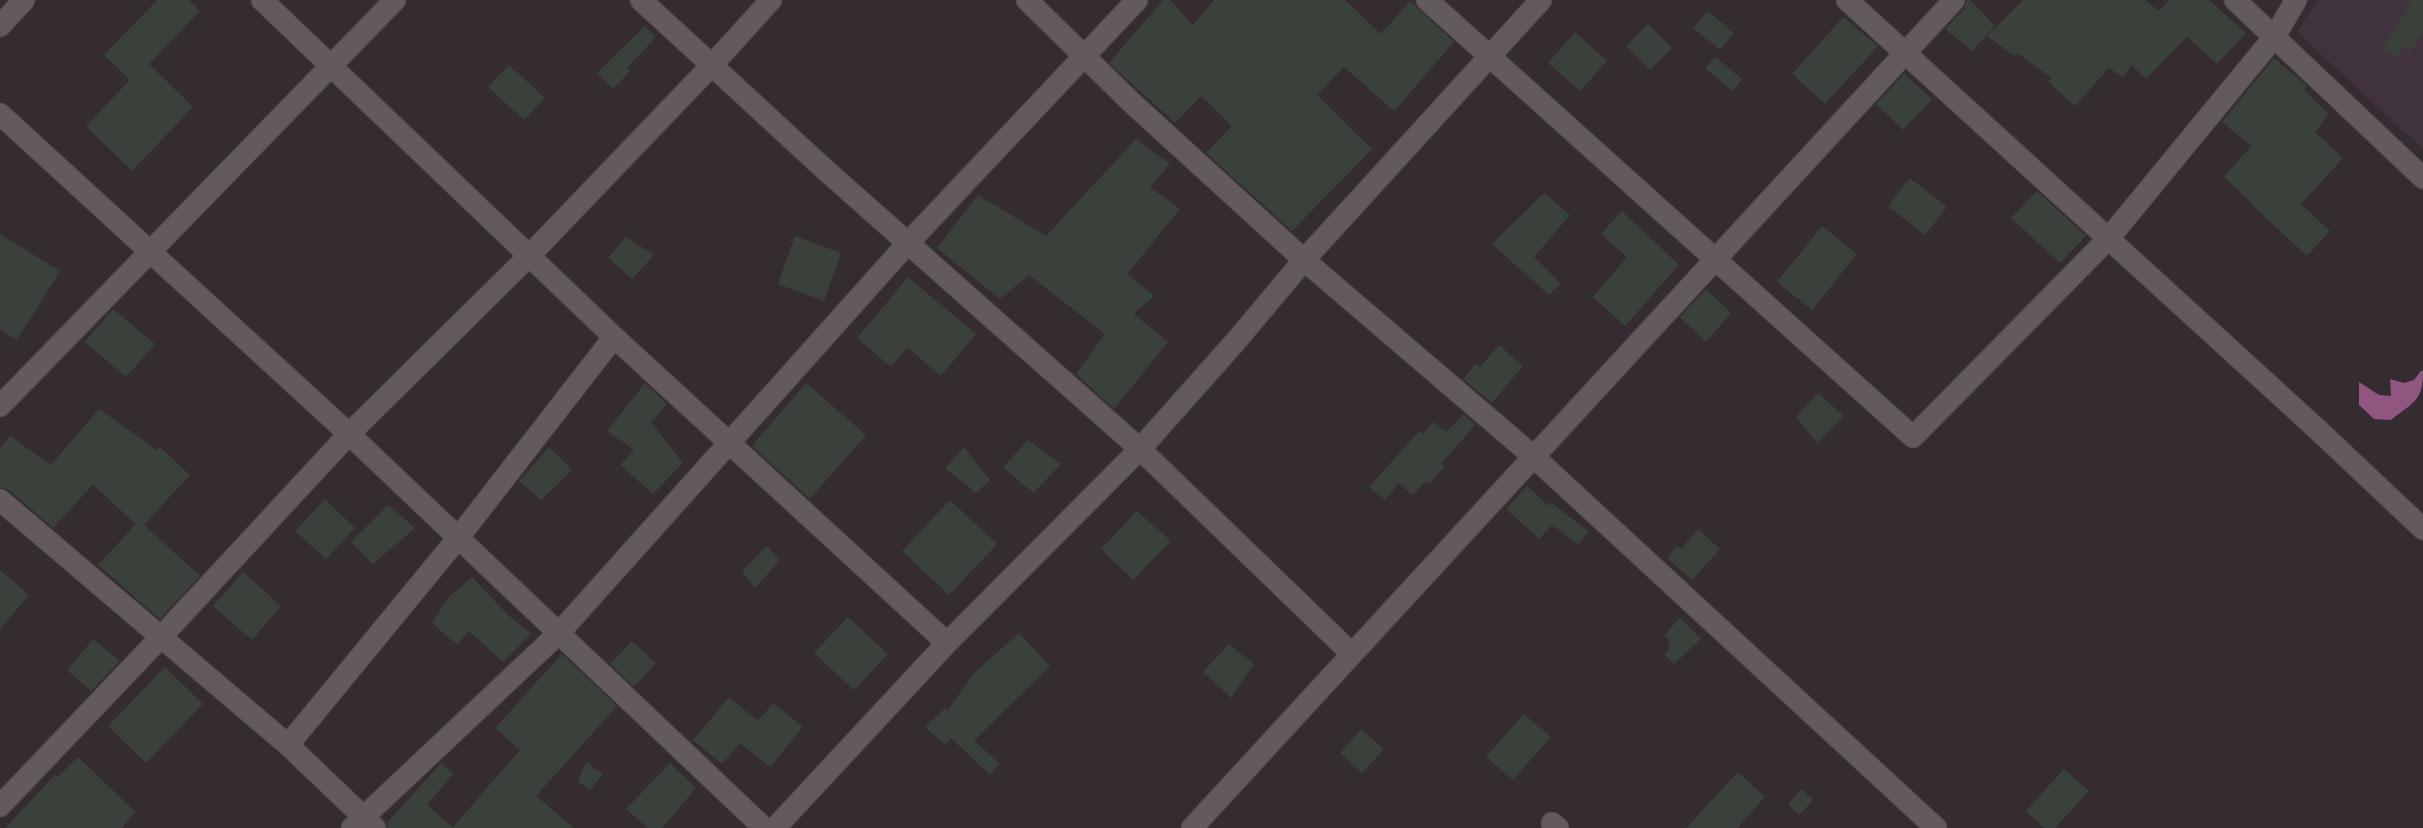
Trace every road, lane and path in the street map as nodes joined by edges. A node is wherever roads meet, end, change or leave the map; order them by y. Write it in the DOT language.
graph roads {
  1 [pos="24,0"];
  2 [pos="262,0"];
  3 [pos="395,0"];
  4 [pos="641,0"];
  5 [pos="771,0"];
  6 [pos="1027,0"];
  7 [pos="1137,0"];
  8 [pos="1427,0"];
  9 [pos="1541,0"];
  10 [pos="1847,0"];
  11 [pos="1954,0"];
  12 [pos="2235,0"];
  13 [pos="2296,0"];
  14 [pos="0,26"];
  15 [pos="2275,37"];
  16 [pos="1906,53"];
  17 [pos="1490,55"];
  18 [pos="1085,57"];
  19 [pos="712,65"];
  20 [pos="330,67"];
  21 [pos="0,114"];
  22 [pos="2423,178"];
  23 [pos="2109,238"];
  24 [pos="908,243"];
  25 [pos="149,251"];
  26 [pos="529,256"];
  27 [pos="1304,260"];
  28 [pos="1715,261"];
  29 [pos="614,337"];
  30 [pos="0,406"];
  31 [pos="349,434"];
  32 [pos="730,443"];
  33 [pos="1140,449"];
  34 [pos="1534,457"];
  35 [pos="0,500"];
  36 [pos="2423,529"];
  37 [pos="458,538"];
  38 [pos="559,634"];
  39 [pos="160,638"];
  40 [pos="947,643"];
  41 [pos="1352,654"];
  42 [pos="288,745"];
  43 [pos="0,806"];
  44 [pos="363,824"];
  45 [pos="764,828"];
  46 [pos="775,828"];
  47 [pos="1192,828"];
  48 [pos="1936,828"];
  1 -- 14 [label="street"];
  2 -- 20 [label="street"];
  3 -- 20 [label="street"];
  4 -- 19 [label="street"];
  5 -- 19 [label="street"];
  6 -- 18 [label="street"];
  7 -- 18 [label="street"];
  8 -- 17 [label="street"];
  9 -- 17 [label="street"];
  10 -- 16 [label="street"];
  11 -- 16 [label="street"];
  12 -- 15 [label="street"];
  13 -- 15 [label="street"];
  15 -- 22 [label="street"];
  15 -- 23 [label="street"];
  16 -- 23 [label="street"];
  16 -- 28 [label="street"];
  17 -- 27 [label="street"];
  17 -- 28 [label="street"];
  18 -- 24 [label="street"];
  18 -- 27 [label="street"];
  19 -- 24 [label="street"];
  19 -- 26 [label="street"];
  20 -- 25 [label="street"];
  20 -- 26 [label="street"];
  21 -- 25 [label="street"];
  23 -- 28 [label="street"];
  23 -- 36 [label="street"];
  24 -- 32 [label="street"];
  24 -- 33 [label="street"];
  25 -- 30 [label="street"];
  25 -- 31 [label="street"];
  26 -- 29 [label="street"];
  26 -- 31 [label="street"];
  27 -- 33 [label="street"];
  27 -- 34 [label="street"];
  28 -- 34 [label="street"];
  29 -- 32 [label="street"];
  29 -- 37 [label="street"];
  31 -- 37 [label="street"];
  31 -- 39 [label="street"];
  32 -- 38 [label="street"];
  32 -- 40 [label="street"];
  33 -- 40 [label="street"];
  33 -- 41 [label="street"];
  34 -- 41 [label="street"];
  34 -- 48 [label="street"];
  35 -- 39 [label="street"];
  37 -- 38 [label="street"];
  37 -- 42 [label="street"];
  38 -- 44 [label="street"];
  38 -- 45 [label="street"];
  39 -- 42 [label="street"];
  39 -- 43 [label="street"];
  40 -- 46 [label="street"];
  41 -- 47 [label="street"];
  42 -- 44 [label="street"];
}
